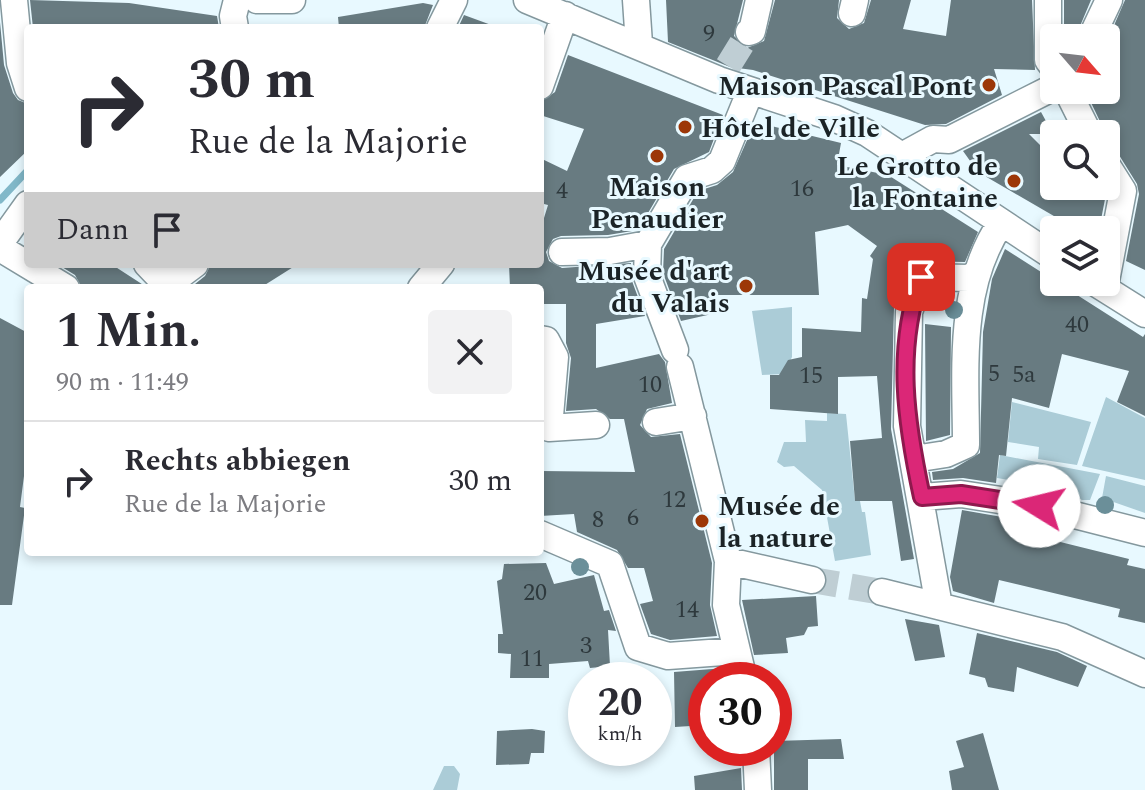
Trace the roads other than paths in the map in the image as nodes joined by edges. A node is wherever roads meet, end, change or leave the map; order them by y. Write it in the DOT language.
graph roads {
  1 [pos="14,0"];
  2 [pos="237,0"];
  3 [pos="257,0"];
  4 [pos="292,0"];
  5 [pos="454,0"];
  6 [pos="527,0"];
  7 [pos="636,0"];
  8 [pos="759,0"];
  9 [pos="1048,0"];
  10 [pos="1109,0"];
  11 [pos="565,15"];
  12 [pos="234,24"];
  13 [pos="442,24"];
  14 [pos="1048,24"];
  15 [pos="1098,24"];
  16 [pos="749,32"];
  17 [pos="639,44"];
  18 [pos="544,75"];
  19 [pos="24,76"];
  20 [pos="750,92"];
  21 [pos="1040,94"];
  22 [pos="902,156"];
  23 [pos="1120,186"];
  24 [pos="1117,216"];
  25 [pos="1001,223"];
  26 [pos="8,228"];
  27 [pos="648,244"];
  28 [pos="24,245"];
  29 [pos="1040,248"];
  30 [pos="551,251"];
  31 [pos="47,268"];
  32 [pos="183,268"];
  33 [pos="438,268"];
  34 [pos="977,273"];
  35 [pos="157,277"];
  36 [pos="62,284"];
  37 [pos="424,284"];
  38 [pos="1120,296"];
  39 [pos="1145,314"];
  40 [pos="544,340"];
  41 [pos="693,416"];
  42 [pos="656,422"];
  43 [pos="596,425"];
  44 [pos="545,430"];
  45 [pos="914,459"];
  46 [pos="922,497"];
  47 [pos="1145,533"];
  48 [pos="544,536"];
  49 [pos="597,558"];
  50 [pos="728,561"];
  51 [pos="812,580"];
  52 [pos="882,592"];
  53 [pos="939,606"];
  54 [pos="614,618"];
  55 [pos="737,651"];
  56 [pos="740,662"];
  57 [pos="1145,674"];
  58 [pos="757,766"];
  59 [pos="758,790"];
  1 -- 19 [label="street"];
  2 -- 12 [label="street"];
  3 -- 4 [label="street"];
  5 -- 13 [label="street"];
  6 -- 11 [label="street"];
  7 -- 17 [label="street"];
  8 -- 16 [label="street"];
  9 -- 14 [label="street"];
  10 -- 15 [label="street"];
  11 -- 17 [label="street"];
  11 -- 18 [label="street"];
  17 -- 20 [label="street"];
  20 -- 22 [label="street"];
  20 -- 27 [label="street"];
  21 -- 22 [label="street"];
  22 -- 25 [label="street"];
  23 -- 24 [label="street"];
  25 -- 29 [label="street"];
  25 -- 34 [label="street"];
  26 -- 28 [label="street"];
  27 -- 30 [label="street"];
  27 -- 41 [label="street"];
  31 -- 36 [label="street"];
  32 -- 35 [label="street"];
  33 -- 37 [label="street"];
  34 -- 45 [label="street"];
  34 -- 45 [label="street"];
  38 -- 39 [label="street"];
  40 -- 44 [label="street"];
  41 -- 42 [label="street"];
  41 -- 50 [label="street"];
  43 -- 44 [label="street"];
  45 -- 46 [label="street"];
  46 -- 47 [label="street"];
  46 -- 53 [label="street"];
  48 -- 49 [label="street"];
  49 -- 54 [label="street"];
  49 -- 55 [label="street"];
  50 -- 51 [label="street"];
  50 -- 55 [label="street"];
  52 -- 53 [label="street"];
  53 -- 57 [label="street"];
  55 -- 56 [label="street"];
  58 -- 59 [label="street"];
}
